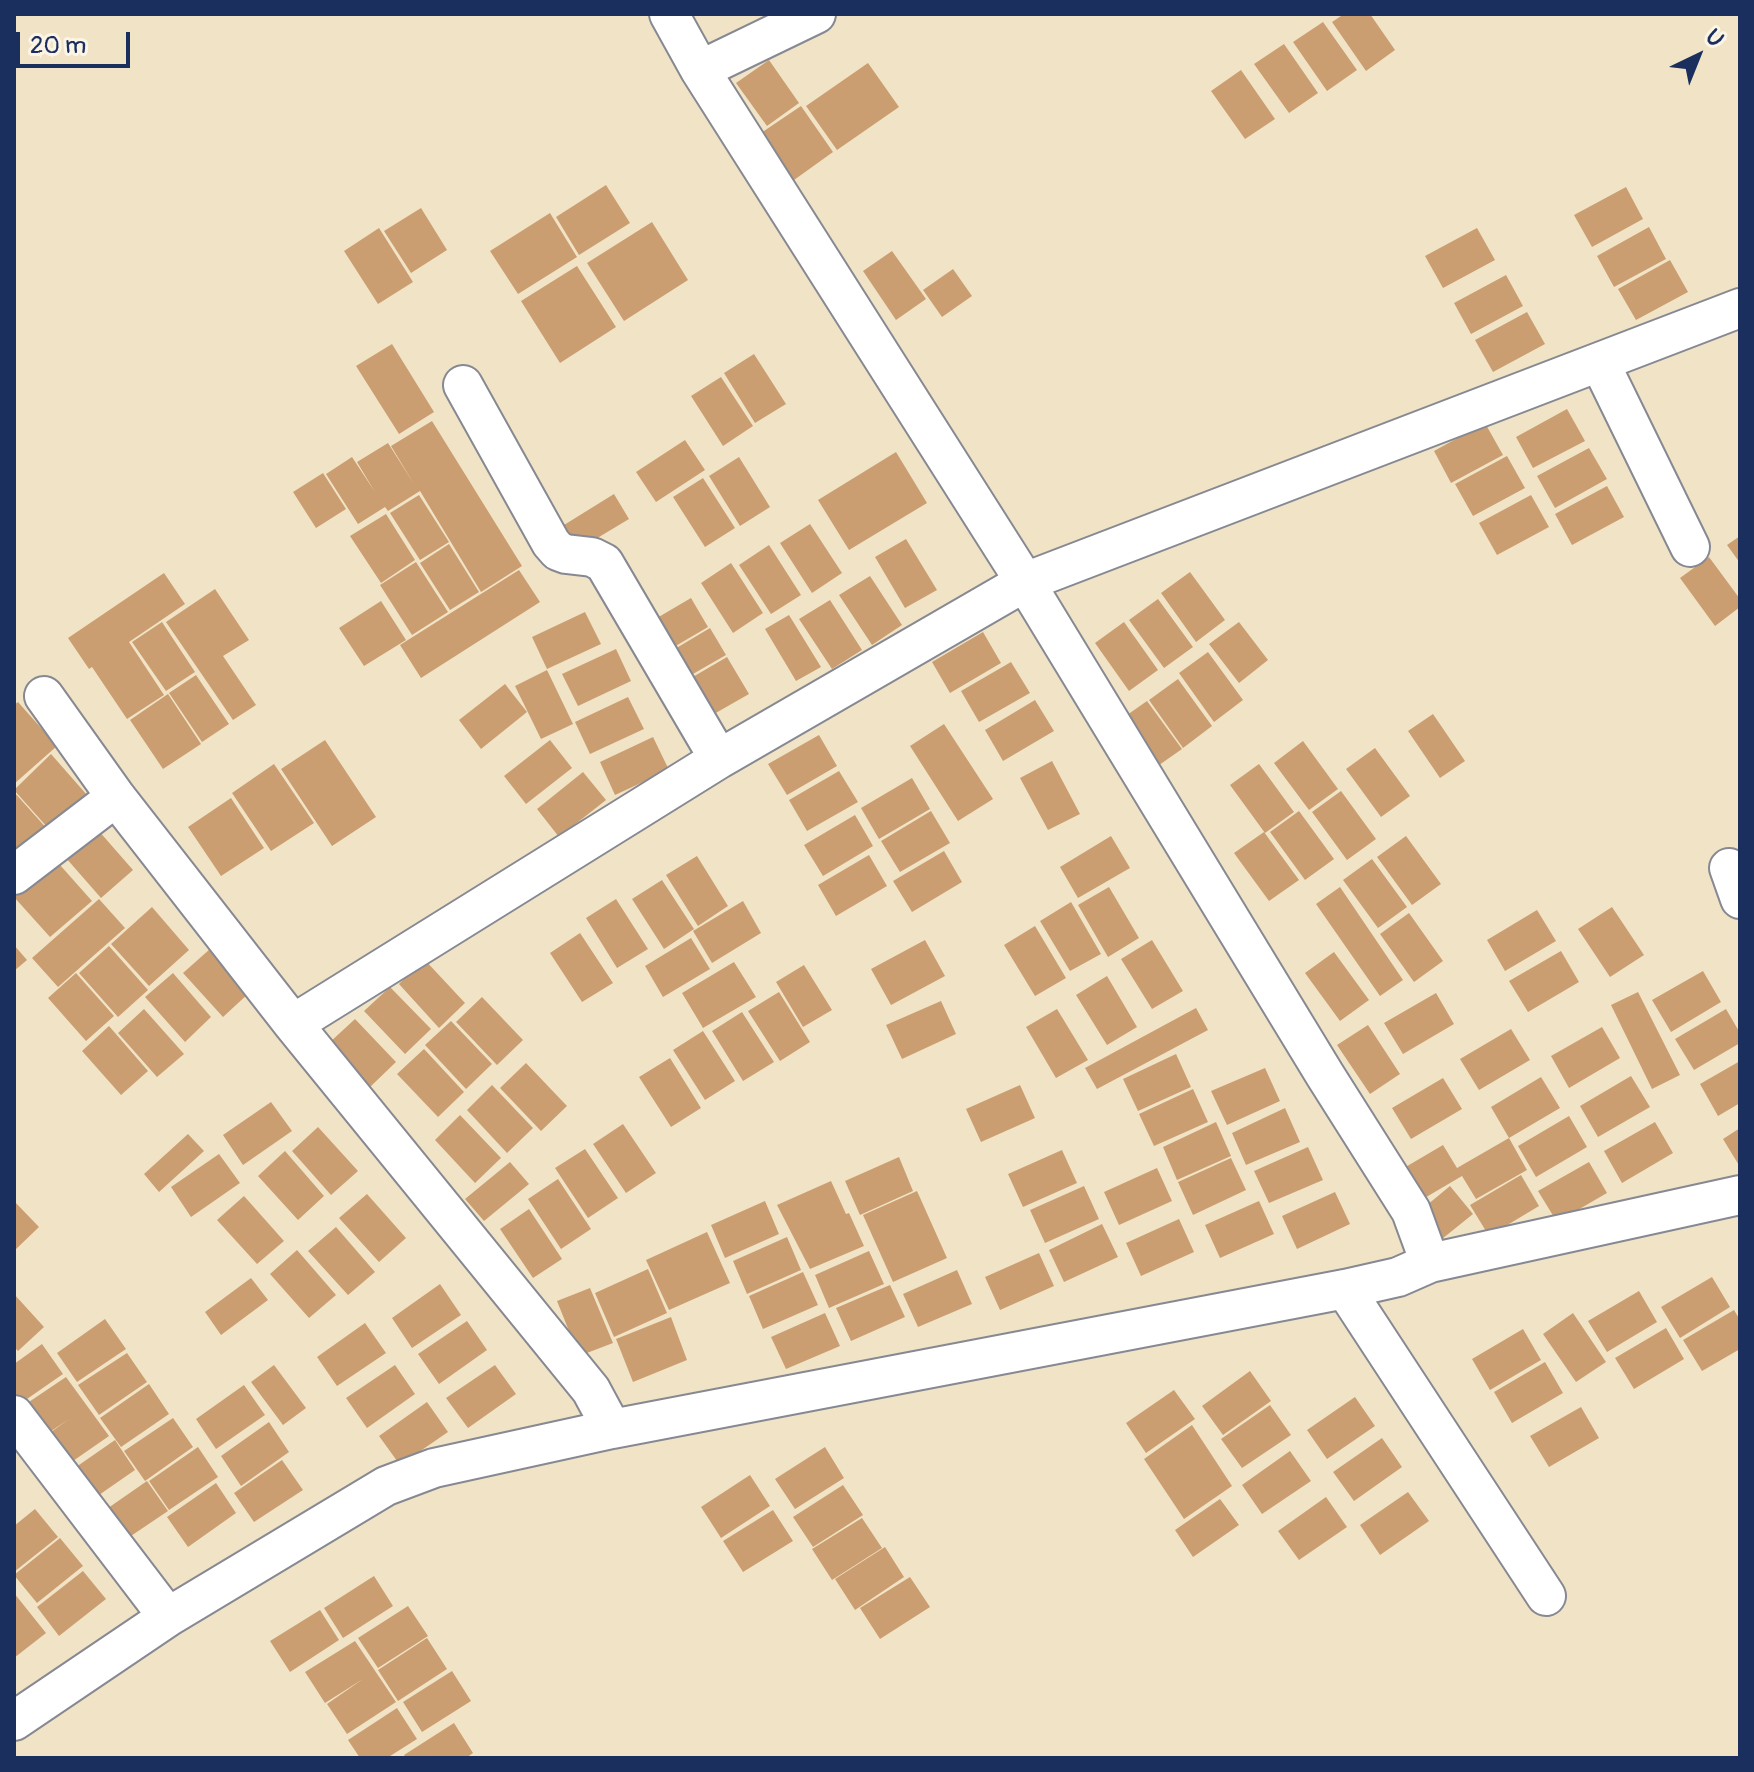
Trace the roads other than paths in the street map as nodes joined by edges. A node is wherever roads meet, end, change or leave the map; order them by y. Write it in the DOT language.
graph roads {
  1 [pos="669,14"];
  2 [pos="816,14"];
  3 [pos="700,70"];
  4 [pos="1740,308"];
  5 [pos="1600,363"];
  6 [pos="463,385"];
  7 [pos="1690,547"];
  8 [pos="1025,582"];
  9 [pos="44,696"];
  10 [pos="719,759"];
  11 [pos="116,797"];
  12 [pos="14,875"];
  13 [pos="293,1024"];
  14 [pos="1740,1195"];
  15 [pos="1430,1263"];
  16 [pos="1345,1289"];
  17 [pos="14,1415"];
  18 [pos="612,1429"];
  19 [pos="1546,1596"];
  20 [pos="168,1617"];
  21 [pos="14,1721"];
  1 -- 3 [label="street"];
  2 -- 3 [label="street"];
  3 -- 8 [label="street"];
  4 -- 5 [label="street"];
  5 -- 7 [label="street"];
  5 -- 8 [label="street"];
  6 -- 10 [label="street"];
  8 -- 10 [label="street"];
  8 -- 15 [label="street"];
  9 -- 11 [label="street"];
  10 -- 13 [label="street"];
  11 -- 12 [label="street"];
  11 -- 13 [label="street"];
  13 -- 18 [label="street"];
  14 -- 15 [label="street"];
  15 -- 16 [label="street"];
  16 -- 18 [label="street"];
  16 -- 19 [label="street"];
  17 -- 20 [label="street"];
  18 -- 20 [label="street"];
  20 -- 21 [label="street"];
}
